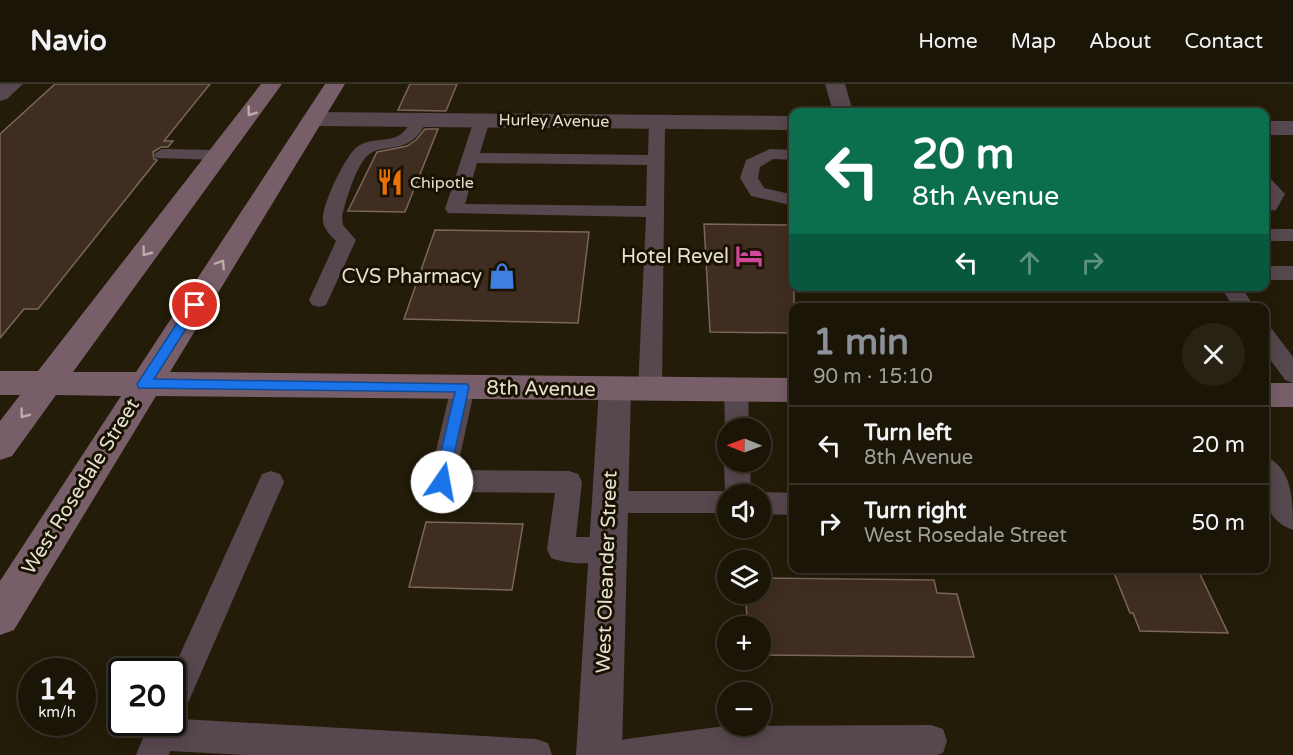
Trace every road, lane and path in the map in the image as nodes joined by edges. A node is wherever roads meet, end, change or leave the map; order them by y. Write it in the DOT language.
graph roads {
  1 [pos="13,84"];
  2 [pos="272,84"];
  3 [pos="335,84"];
  4 [pos="835,84"];
  5 [pos="0,95"];
  6 [pos="842,108"];
  7 [pos="315,118"];
  8 [pos="420,119"];
  9 [pos="482,120"];
  10 [pos="657,122"];
  11 [pos="789,123"];
  12 [pos="1269,128"];
  13 [pos="1293,128"];
  14 [pos="162,154"];
  15 [pos="219,155"];
  16 [pos="789,155"];
  17 [pos="470,158"];
  18 [pos="656,160"];
  19 [pos="1269,187"];
  20 [pos="789,200"];
  21 [pos="1269,206"];
  22 [pos="655,212"];
  23 [pos="1269,235"];
  24 [pos="1293,235"];
  25 [pos="1269,273"];
  26 [pos="1293,273"];
  27 [pos="319,300"];
  28 [pos="1269,341"];
  29 [pos="1293,374"];
  30 [pos="0,382"];
  31 [pos="48,383"];
  32 [pos="144,384"];
  33 [pos="462,387"];
  34 [pos="632,389"];
  35 [pos="736,390"];
  36 [pos="789,390"];
  37 [pos="1269,395"];
  38 [pos="1293,396"];
  39 [pos="737,418"];
  40 [pos="0,446"];
  41 [pos="1269,478"];
  42 [pos="271,482"];
  43 [pos="609,502"];
  44 [pos="717,502"];
  45 [pos="771,503"];
  46 [pos="789,504"];
  47 [pos="1293,514"];
  48 [pos="607,549"];
  49 [pos="0,616"];
  50 [pos="186,677"];
  51 [pos="186,732"];
  52 [pos="931,741"];
  53 [pos="536,755"];
  54 [pos="599,755"];
  55 [pos="626,755"];
  1 -- 5 [label="street"];
  2 -- 15 [label="main road, one-way"];
  3 -- 7 [label="main road, West Rosedale Street"];
  4 -- 6 [label="street"];
  7 -- 8 [label="street, Hurley Avenue"];
  32 -- 7 [label="main road, West Rosedale Street, one-way"];
  8 -- 9 [label="street, Hurley Avenue"];
  8 -- 27 [label="lane"];
  9 -- 10 [label="street, Hurley Avenue"];
  9 -- 17 [label="lane"];
  10 -- 11 [label="street, Hurley Avenue"];
  10 -- 18 [label="lane"];
  12 -- 13 [label="street"];
  14 -- 15 [label="lane"];
  15 -- 31 [label="main road, one-way"];
  16 -- 20 [label="lane"];
  17 -- 18 [label="lane"];
  17 -- 22 [label="lane"];
  18 -- 22 [label="lane"];
  19 -- 21 [label="lane"];
  22 -- 34 [label="lane"];
  23 -- 24 [label="lane"];
  25 -- 26 [label="lane"];
  28 -- 29 [label="lane"];
  30 -- 31 [label="main road, 8th Avenue"];
  31 -- 32 [label="main road, 8th Avenue"];
  31 -- 40 [label="main road, one-way"];
  32 -- 33 [label="main road, 8th Avenue"];
  32 -- 49 [label="main road, West Rosedale Street"];
  33 -- 34 [label="main road, 8th Avenue"];
  33 -- 48 [label="lane"];
  34 -- 35 [label="main road, 8th Avenue"];
  34 -- 43 [label="street, West Oleander Street"];
  35 -- 36 [label="main road, 8th Avenue"];
  35 -- 39 [label="lane"];
  37 -- 38 [label="main road"];
  41 -- 47 [label="street"];
  42 -- 50 [label="lane"];
  43 -- 44 [label="lane"];
  43 -- 48 [label="street, West Oleander Street"];
  45 -- 46 [label="lane"];
  48 -- 54 [label="street, West Oleander Street"];
  51 -- 53 [label="lane"];
  52 -- 55 [label="lane"];
}
